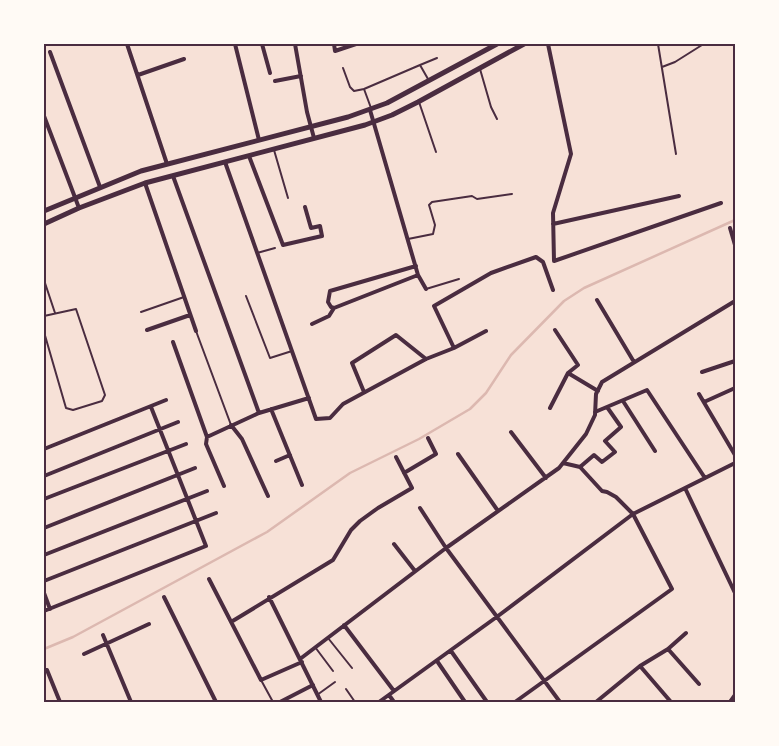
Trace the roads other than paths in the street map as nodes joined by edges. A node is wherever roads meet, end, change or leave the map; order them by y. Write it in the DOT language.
graph roads {
  1 [pos="127,44"];
  2 [pos="234,44"];
  3 [pos="262,44"];
  4 [pos="295,44"];
  5 [pos="334,44"];
  6 [pos="356,44"];
  7 [pos="497,44"];
  8 [pos="524,44"];
  9 [pos="548,44"];
  10 [pos="658,44"];
  11 [pos="702,45"];
  12 [pos="50,52"];
  13 [pos="437,58"];
  14 [pos="184,60"];
  15 [pos="420,65"];
  16 [pos="662,67"];
  17 [pos="343,68"];
  18 [pos="480,68"];
  19 [pos="270,73"];
  20 [pos="138,75"];
  21 [pos="301,76"];
  22 [pos="275,81"];
  23 [pos="429,81"];
  24 [pos="364,89"];
  25 [pos="418,102"];
  26 [pos="370,109"];
  27 [pos="44,116"];
  28 [pos="497,119"];
  29 [pos="373,122"];
  30 [pos="310,127"];
  31 [pos="314,138"];
  32 [pos="259,140"];
  33 [pos="274,149"];
  34 [pos="436,152"];
  35 [pos="676,154"];
  36 [pos="249,156"];
  37 [pos="225,162"];
  38 [pos="167,164"];
  39 [pos="173,176"];
  40 [pos="145,183"];
  41 [pos="100,187"];
  42 [pos="512,194"];
  43 [pos="679,196"];
  44 [pos="74,198"];
  45 [pos="288,198"];
  46 [pos="721,203"];
  47 [pos="305,207"];
  48 [pos="78,208"];
  49 [pos="44,211"];
  50 [pos="44,224"];
  51 [pos="553,224"];
  52 [pos="730,228"];
  53 [pos="408,239"];
  54 [pos="735,245"];
  55 [pos="275,248"];
  56 [pos="257,253"];
  57 [pos="416,266"];
  58 [pos="418,275"];
  59 [pos="458,279"];
  60 [pos="44,280"];
  61 [pos="426,290"];
  62 [pos="552,290"];
  63 [pos="246,296"];
  64 [pos="184,297"];
  65 [pos="597,300"];
  66 [pos="735,301"];
  67 [pos="334,308"];
  68 [pos="140,312"];
  69 [pos="55,313"];
  70 [pos="190,315"];
  71 [pos="44,316"];
  72 [pos="312,324"];
  73 [pos="147,330"];
  74 [pos="555,330"];
  75 [pos="196,331"];
  76 [pos="486,331"];
  77 [pos="44,332"];
  78 [pos="174,342"];
  79 [pos="454,348"];
  80 [pos="292,351"];
  81 [pos="426,359"];
  82 [pos="735,361"];
  83 [pos="634,362"];
  84 [pos="702,372"];
  85 [pos="568,373"];
  86 [pos="735,388"];
  87 [pos="598,391"];
  88 [pos="364,392"];
  89 [pos="699,394"];
  90 [pos="309,398"];
  91 [pos="166,400"];
  92 [pos="623,401"];
  93 [pos="704,402"];
  94 [pos="151,406"];
  95 [pos="607,407"];
  96 [pos="550,408"];
  97 [pos="271,410"];
  98 [pos="596,412"];
  99 [pos="259,413"];
  100 [pos="178,422"];
  101 [pos="231,425"];
  102 [pos="160,430"];
  103 [pos="511,432"];
  104 [pos="207,437"];
  105 [pos="428,438"];
  106 [pos="186,444"];
  107 [pos="44,449"];
  108 [pos="169,451"];
  109 [pos="655,452"];
  110 [pos="458,454"];
  111 [pos="735,454"];
  112 [pos="290,455"];
  113 [pos="396,457"];
  114 [pos="276,461"];
  115 [pos="735,462"];
  116 [pos="563,464"];
  117 [pos="580,467"];
  118 [pos="195,468"];
  119 [pos="404,473"];
  120 [pos="178,475"];
  121 [pos="44,476"];
  122 [pos="546,478"];
  123 [pos="705,478"];
  124 [pos="302,484"];
  125 [pos="224,486"];
  126 [pos="684,488"];
  127 [pos="207,491"];
  128 [pos="268,496"];
  129 [pos="44,499"];
  130 [pos="187,499"];
  131 [pos="420,508"];
  132 [pos="498,511"];
  133 [pos="216,513"];
  134 [pos="633,514"];
  135 [pos="196,521"];
  136 [pos="44,528"];
  137 [pos="394,544"];
  138 [pos="446,548"];
  139 [pos="44,555"];
  140 [pos="415,571"];
  141 [pos="209,579"];
  142 [pos="44,581"];
  143 [pos="44,593"];
  144 [pos="735,593"];
  145 [pos="164,597"];
  146 [pos="269,598"];
  147 [pos="50,609"];
  148 [pos="44,611"];
  149 [pos="498,616"];
  150 [pos="231,622"];
  151 [pos="149,624"];
  152 [pos="344,626"];
  153 [pos="686,633"];
  154 [pos="103,635"];
  155 [pos="328,638"];
  156 [pos="106,643"];
  157 [pos="315,647"];
  158 [pos="668,649"];
  159 [pos="451,651"];
  160 [pos="84,654"];
  161 [pos="301,661"];
  162 [pos="436,661"];
  163 [pos="640,666"];
  164 [pos="352,668"];
  165 [pos="44,671"];
  166 [pos="333,671"];
  167 [pos="261,680"];
  168 [pos="545,681"];
  169 [pos="335,682"];
  170 [pos="699,684"];
  171 [pos="313,686"];
  172 [pos="346,689"];
  173 [pos="394,691"];
  174 [pos="317,695"];
  175 [pos="390,695"];
  176 [pos="735,696"];
  177 [pos="60,702"];
  178 [pos="131,702"];
  179 [pos="216,702"];
  180 [pos="273,702"];
  181 [pos="280,702"];
  182 [pos="321,702"];
  183 [pos="355,702"];
  184 [pos="379,702"];
  185 [pos="394,702"];
  186 [pos="465,702"];
  187 [pos="487,702"];
  188 [pos="515,702"];
  189 [pos="560,702"];
  190 [pos="596,702"];
  191 [pos="671,702"];
  192 [pos="730,702"];
  1 -- 20 [label="street"];
  2 -- 32 [label="street"];
  3 -- 19 [label="street"];
  4 -- 21 [label="street"];
  5 -- 6 [label="street"];
  7 -- 23 [label="main road"];
  8 -- 18 [label="main road"];
  9 -- 51 [label="street"];
  10 -- 16 [label="lane"];
  11 -- 16 [label="lane"];
  12 -- 41 [label="street"];
  13 -- 15 [label="lane"];
  14 -- 20 [label="street"];
  15 -- 23 [label="lane"];
  15 -- 24 [label="lane"];
  16 -- 35 [label="lane"];
  17 -- 24 [label="lane"];
  18 -- 25 [label="main road"];
  18 -- 28 [label="lane"];
  20 -- 38 [label="street"];
  21 -- 22 [label="street"];
  21 -- 30 [label="street"];
  23 -- 26 [label="main road"];
  24 -- 26 [label="lane"];
  25 -- 29 [label="main road"];
  25 -- 34 [label="lane"];
  26 -- 29 [label="street"];
  26 -- 30 [label="main road"];
  27 -- 44 [label="street"];
  29 -- 31 [label="main road"];
  29 -- 53 [label="street"];
  30 -- 31 [label="street"];
  30 -- 32 [label="main road"];
  31 -- 33 [label="main road"];
  32 -- 38 [label="main road"];
  33 -- 36 [label="main road"];
  33 -- 45 [label="lane"];
  36 -- 37 [label="main road"];
  36 -- 47 [label="street"];
  37 -- 39 [label="main road"];
  37 -- 56 [label="street"];
  38 -- 41 [label="main road"];
  39 -- 40 [label="main road"];
  39 -- 99 [label="street"];
  40 -- 48 [label="main road"];
  40 -- 64 [label="street"];
  41 -- 44 [label="main road"];
  42 -- 53 [label="lane"];
  43 -- 51 [label="street"];
  44 -- 48 [label="street"];
  44 -- 49 [label="main road"];
  46 -- 51 [label="street"];
  48 -- 50 [label="main road"];
  52 -- 54 [label="street"];
  53 -- 57 [label="street"];
  55 -- 56 [label="lane"];
  56 -- 80 [label="street"];
  57 -- 58 [label="street"];
  57 -- 67 [label="street"];
  58 -- 61 [label="street"];
  58 -- 67 [label="street"];
  59 -- 61 [label="lane"];
  60 -- 69 [label="lane"];
  62 -- 79 [label="street"];
  63 -- 80 [label="lane"];
  64 -- 68 [label="lane"];
  64 -- 70 [label="street"];
  65 -- 83 [label="street"];
  66 -- 83 [label="street"];
  67 -- 72 [label="street"];
  69 -- 71 [label="lane"];
  69 -- 77 [label="lane"];
  70 -- 73 [label="street"];
  70 -- 75 [label="street"];
  74 -- 85 [label="street"];
  75 -- 101 [label="lane"];
  76 -- 79 [label="street"];
  78 -- 104 [label="street"];
  79 -- 81 [label="street"];
  80 -- 90 [label="street"];
  81 -- 88 [label="street"];
  81 -- 88 [label="street"];
  82 -- 84 [label="street"];
  83 -- 87 [label="street"];
  85 -- 87 [label="street"];
  85 -- 96 [label="street"];
  86 -- 93 [label="street"];
  87 -- 98 [label="street"];
  88 -- 90 [label="street"];
  89 -- 93 [label="street"];
  90 -- 97 [label="street"];
  91 -- 94 [label="street"];
  92 -- 95 [label="street"];
  92 -- 109 [label="street"];
  92 -- 123 [label="street"];
  93 -- 111 [label="street"];
  94 -- 102 [label="street"];
  94 -- 107 [label="street"];
  95 -- 98 [label="street"];
  95 -- 117 [label="street"];
  97 -- 99 [label="street"];
  97 -- 112 [label="street"];
  98 -- 116 [label="street"];
  99 -- 101 [label="street"];
  100 -- 102 [label="street"];
  101 -- 104 [label="street"];
  101 -- 128 [label="street"];
  102 -- 108 [label="street"];
  102 -- 121 [label="street"];
  103 -- 122 [label="street"];
  104 -- 125 [label="street"];
  105 -- 119 [label="street"];
  106 -- 108 [label="street"];
  108 -- 120 [label="street"];
  108 -- 129 [label="street"];
  110 -- 132 [label="street"];
  112 -- 114 [label="street"];
  112 -- 124 [label="street"];
  113 -- 119 [label="street"];
  115 -- 123 [label="street"];
  116 -- 117 [label="street"];
  116 -- 122 [label="street"];
  117 -- 134 [label="street"];
  118 -- 120 [label="street"];
  119 -- 146 [label="street"];
  120 -- 130 [label="street"];
  120 -- 136 [label="street"];
  122 -- 132 [label="street"];
  123 -- 126 [label="street"];
  126 -- 134 [label="street"];
  126 -- 144 [label="street"];
  127 -- 130 [label="street"];
  130 -- 135 [label="street"];
  130 -- 139 [label="street"];
  131 -- 138 [label="street"];
  132 -- 138 [label="street"];
  133 -- 135 [label="street"];
  134 -- 149 [label="street"];
  134 -- 168 [label="street"];
  135 -- 142 [label="street"];
  135 -- 147 [label="street"];
  137 -- 140 [label="street"];
  138 -- 140 [label="street"];
  138 -- 149 [label="street"];
  140 -- 152 [label="street"];
  141 -- 150 [label="street"];
  143 -- 147 [label="street"];
  145 -- 179 [label="street"];
  146 -- 150 [label="street"];
  146 -- 161 [label="street"];
  147 -- 148 [label="street"];
  149 -- 159 [label="street"];
  149 -- 168 [label="street"];
  150 -- 167 [label="street"];
  151 -- 156 [label="street"];
  152 -- 155 [label="street"];
  152 -- 173 [label="street"];
  153 -- 158 [label="street"];
  154 -- 156 [label="street"];
  155 -- 157 [label="street"];
  155 -- 164 [label="lane"];
  156 -- 160 [label="street"];
  156 -- 178 [label="street"];
  157 -- 161 [label="street"];
  157 -- 166 [label="lane"];
  158 -- 163 [label="street"];
  158 -- 170 [label="street"];
  159 -- 162 [label="street"];
  159 -- 187 [label="street"];
  161 -- 167 [label="street"];
  161 -- 171 [label="street"];
  162 -- 173 [label="street"];
  162 -- 186 [label="street"];
  163 -- 190 [label="street"];
  163 -- 191 [label="street"];
  165 -- 177 [label="street"];
  167 -- 180 [label="lane"];
  168 -- 188 [label="street"];
  168 -- 189 [label="street"];
  169 -- 174 [label="lane"];
  171 -- 174 [label="street"];
  171 -- 181 [label="street"];
  172 -- 183 [label="lane"];
  173 -- 175 [label="street"];
  174 -- 182 [label="street"];
  175 -- 184 [label="street"];
  175 -- 185 [label="street"];
  176 -- 192 [label="street"];
}
